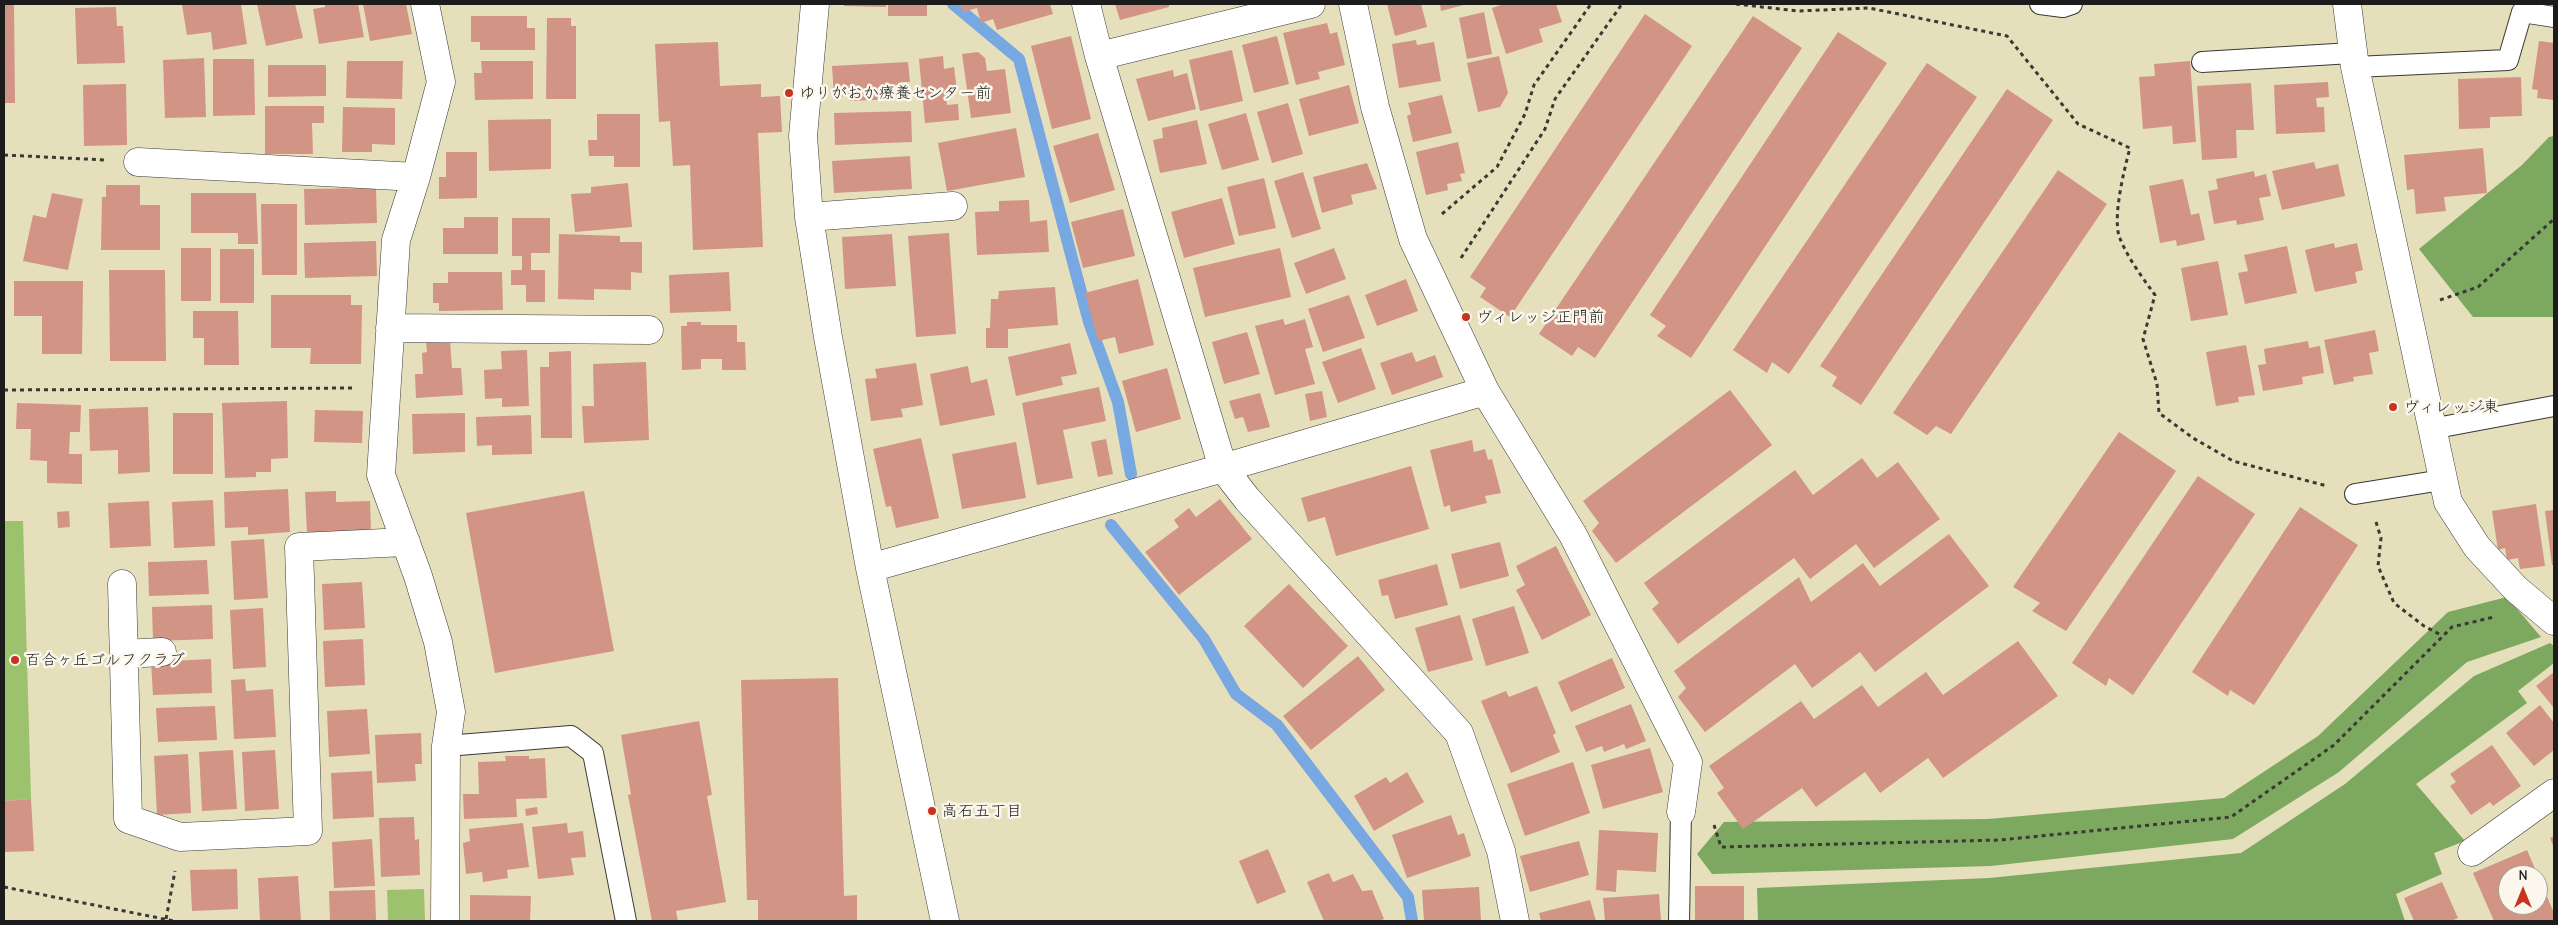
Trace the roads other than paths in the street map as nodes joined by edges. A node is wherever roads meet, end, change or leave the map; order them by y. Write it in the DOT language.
graph roads {
  1 [pos="425,4"];
  2 [pos="815,4"];
  3 [pos="1086,4"];
  4 [pos="1311,4"];
  5 [pos="1353,4"];
  6 [pos="2040,4"];
  7 [pos="2072,4"];
  8 [pos="2348,4"];
  9 [pos="2554,17"];
  10 [pos="1100,56"];
  11 [pos="2353,60"];
  12 [pos="2202,62"];
  13 [pos="138,162"];
  14 [pos="416,177"];
  15 [pos="953,206"];
  16 [pos="810,216"];
  17 [pos="390,328"];
  18 [pos="649,330"];
  19 [pos="1485,391"];
  20 [pos="2554,406"];
  21 [pos="2431,429"];
  22 [pos="1223,468"];
  23 [pos="2442,480"];
  24 [pos="2355,494"];
  25 [pos="406,542"];
  26 [pos="870,568"];
  27 [pos="122,584"];
  28 [pos="2550,608"];
  29 [pos="162,652"];
  30 [pos="124,654"];
  31 [pos="446,746"];
  32 [pos="2554,793"];
  33 [pos="1681,812"];
  34 [pos="2472,852"];
  35 [pos="445,921"];
  36 [pos="626,921"];
  37 [pos="945,921"];
  38 [pos="1515,921"];
  39 [pos="1678,921"];
  1 -- 14 [label="street"];
  2 -- 16 [label="street"];
  3 -- 10 [label="street"];
  4 -- 10 [label="street"];
  5 -- 19 [label="street"];
  6 -- 7 [label="lane"];
  8 -- 11 [label="street"];
  9 -- 11 [label="lane"];
  10 -- 22 [label="street"];
  11 -- 12 [label="lane"];
  11 -- 21 [label="street"];
  13 -- 14 [label="street"];
  14 -- 17 [label="street"];
  15 -- 16 [label="street"];
  16 -- 26 [label="street"];
  17 -- 18 [label="street"];
  17 -- 25 [label="street"];
  19 -- 22 [label="street"];
  19 -- 33 [label="street"];
  20 -- 21 [label="lane"];
  21 -- 23 [label="street"];
  22 -- 26 [label="street"];
  22 -- 38 [label="street"];
  23 -- 24 [label="lane"];
  23 -- 28 [label="street"];
  25 -- 30 [label="street"];
  25 -- 31 [label="street"];
  26 -- 37 [label="street"];
  27 -- 30 [label="street"];
  29 -- 30 [label="street"];
  31 -- 35 [label="street"];
  31 -- 36 [label="lane"];
  32 -- 34 [label="street"];
  33 -- 39 [label="lane"];
}
